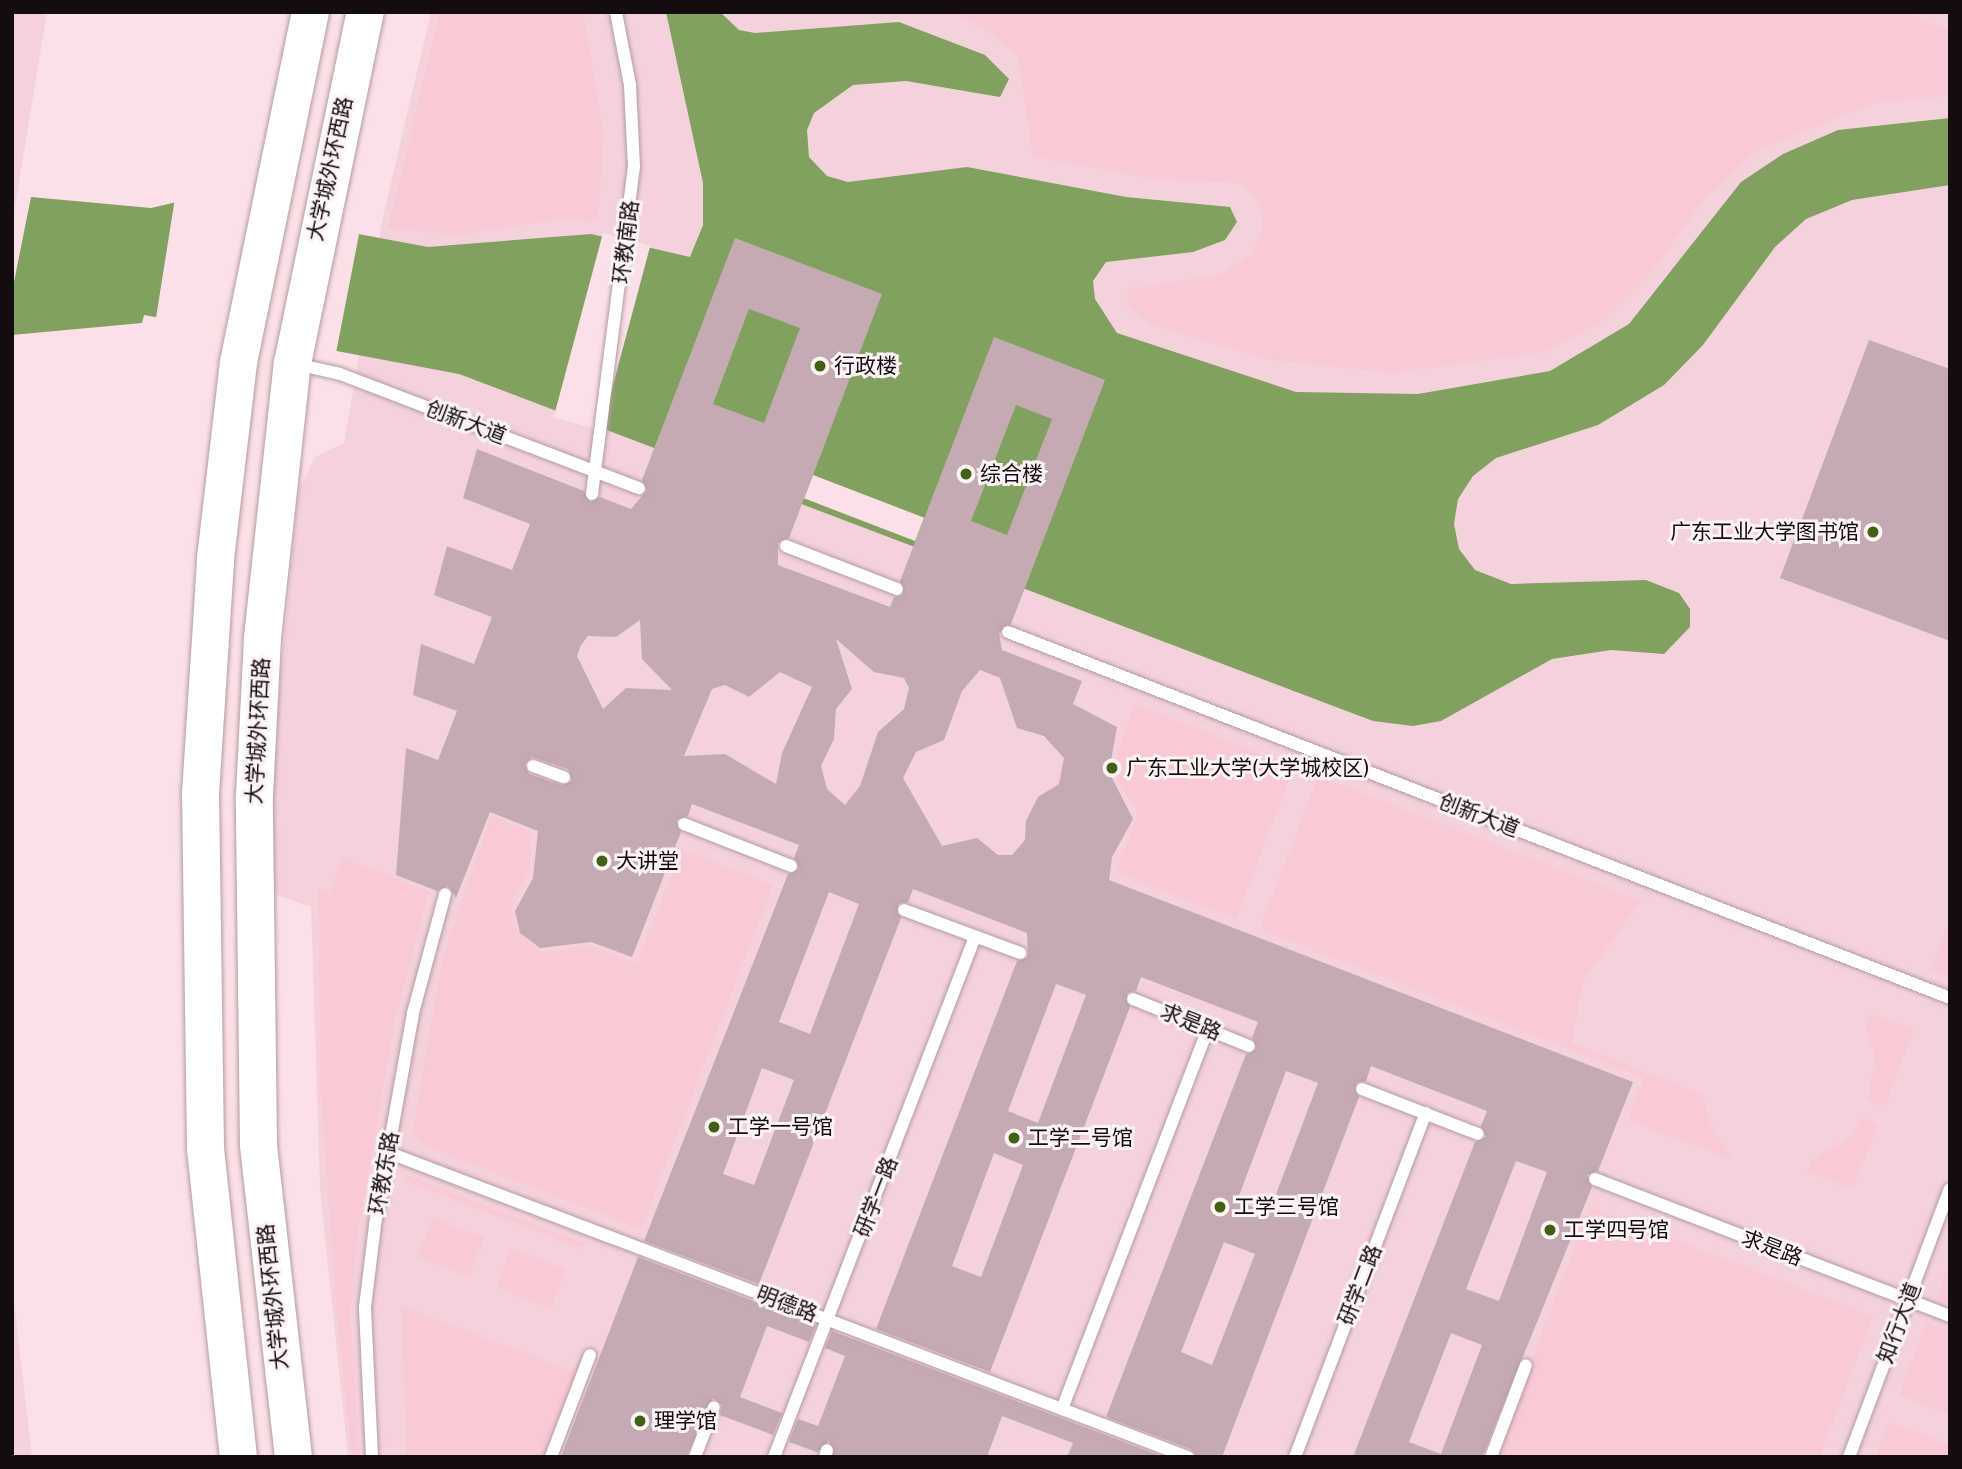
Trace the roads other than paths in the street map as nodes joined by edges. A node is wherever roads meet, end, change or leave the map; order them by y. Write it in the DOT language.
graph roads {
  1 [pos="310,12"];
  2 [pos="365,12"];
  3 [pos="616,12"];
  4 [pos="292,363"];
  5 [pos="227,460"];
  6 [pos="280,466"];
  7 [pos="597,472"];
  8 [pos="639,488"];
  9 [pos="592,494"];
  10 [pos="786,546"];
  11 [pos="897,589"];
  12 [pos="1008,632"];
  13 [pos="533,765"];
  14 [pos="564,777"];
  15 [pos="684,824"];
  16 [pos="791,866"];
  17 [pos="445,894"];
  18 [pos="904,910"];
  19 [pos="975,937"];
  20 [pos="1020,953"];
  21 [pos="1950,998"];
  22 [pos="1133,999"];
  23 [pos="1208,1029"];
  24 [pos="1249,1046"];
  25 [pos="1362,1089"];
  26 [pos="1426,1113"];
  27 [pos="1478,1134"];
  28 [pos="387,1152"];
  29 [pos="1595,1179"];
  30 [pos="1950,1189"];
  31 [pos="1908,1301"];
  32 [pos="1950,1316"];
  33 [pos="828,1320"];
  34 [pos="590,1355"];
  35 [pos="1526,1365"];
  36 [pos="714,1407"];
  37 [pos="1062,1409"];
  38 [pos="238,1457"];
  39 [pos="293,1457"];
  40 [pos="372,1457"];
  41 [pos="551,1457"];
  42 [pos="695,1457"];
  43 [pos="774,1457"];
  44 [pos="1188,1457"];
  45 [pos="1295,1457"];
  46 [pos="1490,1457"];
  47 [pos="1849,1457"];
  1 -- 5 [label="main road"];
  2 -- 4 [label="main road, 大学城外环西路"];
  3 -- 7 [label="lane, 环教南路"];
  4 -- 6 [label="main road, 大学城外环西路"];
  4 -- 7 [label="lane, 创新大道"];
  5 -- 6 [label="main road"];
  5 -- 38 [label="main road"];
  6 -- 39 [label="main road, 大学城外环西路"];
  7 -- 8 [label="lane, 创新大道"];
  7 -- 9 [label="lane"];
  10 -- 11 [label="lane"];
  12 -- 21 [label="lane, 创新大道"];
  13 -- 14 [label="lane"];
  15 -- 16 [label="lane"];
  17 -- 28 [label="lane, 环教东路"];
  18 -- 19 [label="lane"];
  19 -- 20 [label="lane"];
  19 -- 33 [label="lane, 研学一路"];
  22 -- 23 [label="lane, 求是路"];
  23 -- 24 [label="lane, 求是路"];
  23 -- 37 [label="lane"];
  25 -- 26 [label="lane"];
  26 -- 27 [label="lane"];
  26 -- 45 [label="lane, 研学二路"];
  28 -- 33 [label="lane, 明德路"];
  28 -- 40 [label="lane, 环教东路"];
  29 -- 31 [label="lane, 求是路"];
  30 -- 31 [label="lane, 知行大道"];
  31 -- 32 [label="lane, 求是路"];
  31 -- 47 [label="lane, 知行大道"];
  33 -- 37 [label="lane, 明德路"];
  33 -- 43 [label="lane, 研学一路"];
  34 -- 41 [label="lane"];
  35 -- 46 [label="lane"];
  36 -- 42 [label="lane"];
  37 -- 44 [label="lane, 明德路"];
}
